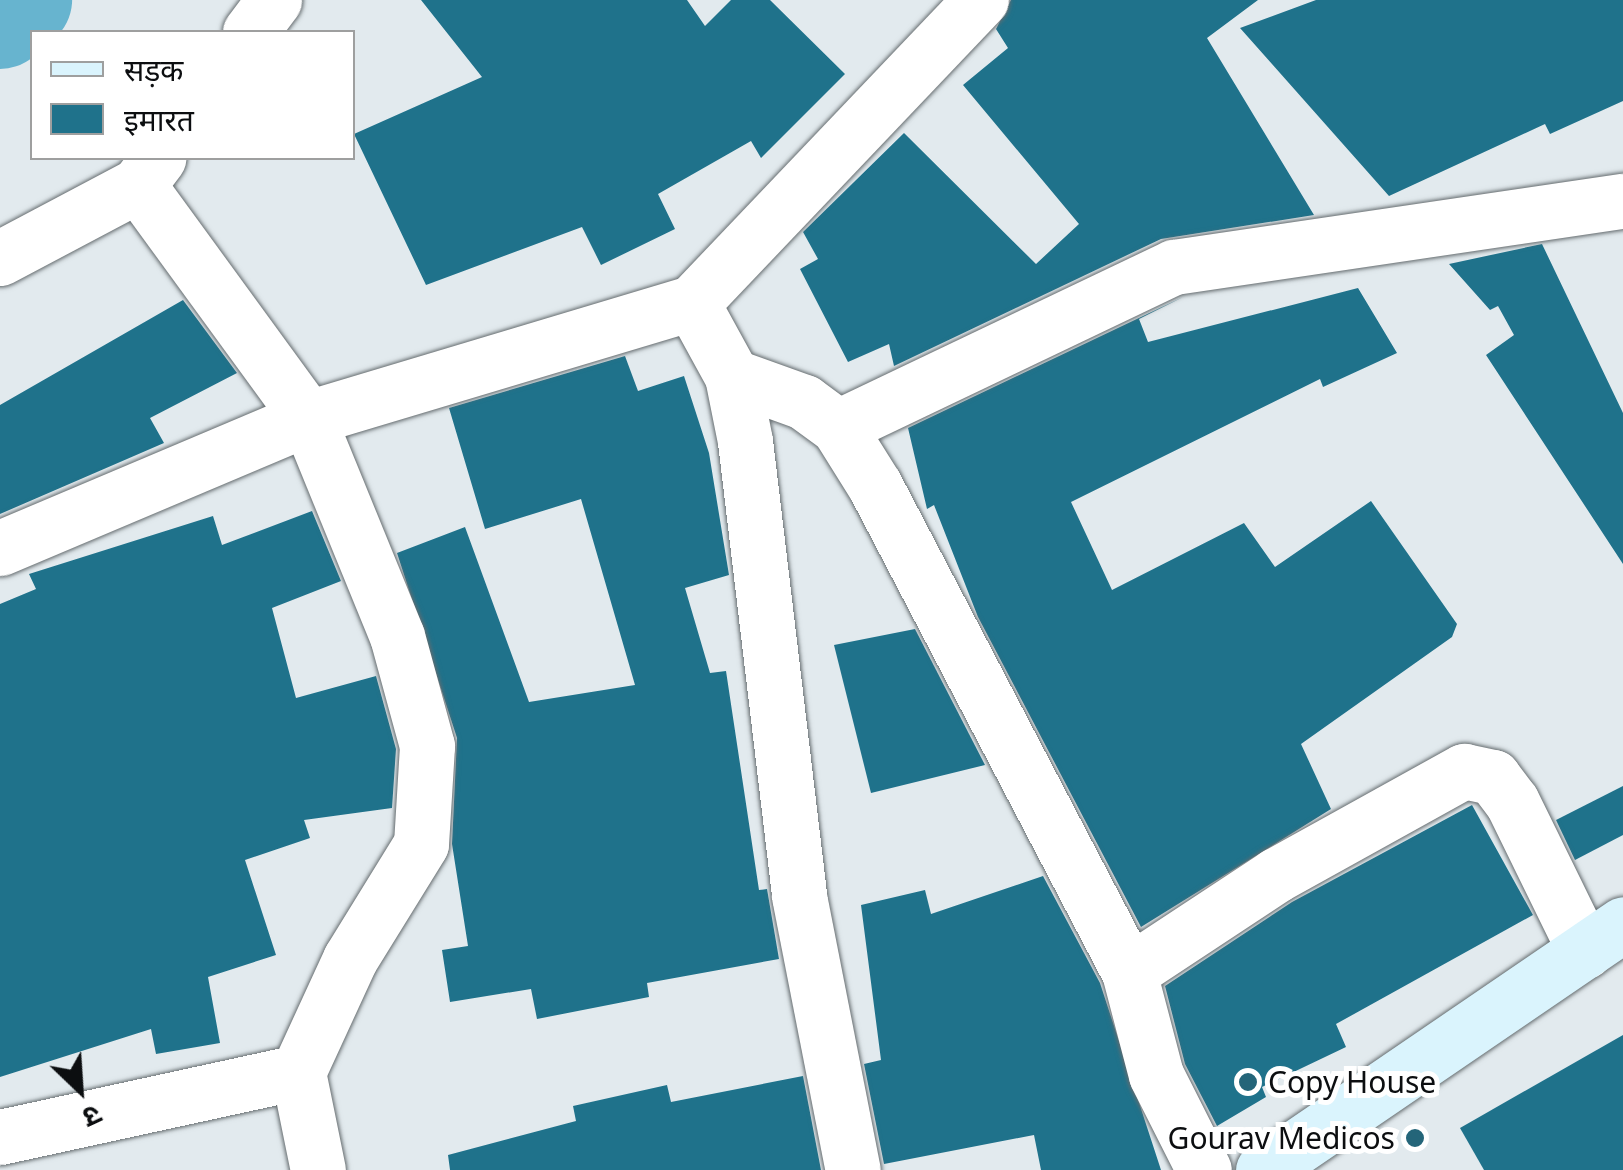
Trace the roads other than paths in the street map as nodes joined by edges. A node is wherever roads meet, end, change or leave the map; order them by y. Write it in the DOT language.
graph roads {
  1 [pos="274,0"];
  2 [pos="982,0"];
  3 [pos="252,30"];
  4 [pos="148,171"];
  5 [pos="1623,201"];
  6 [pos="0,258"];
  7 [pos="692,302"];
  8 [pos="732,376"];
  9 [pos="308,418"];
  10 [pos="838,427"];
  11 [pos="0,548"];
  12 [pos="1604,938"];
  13 [pos="1129,972"];
  14 [pos="298,1072"];
  15 [pos="0,1138"];
  16 [pos="318,1170"];
  17 [pos="853,1170"];
  18 [pos="1204,1170"];
  19 [pos="1262,1170"];
  1 -- 3 [label="street"];
  2 -- 7 [label="street"];
  4 -- 6 [label="street"];
  4 -- 9 [label="street"];
  5 -- 10 [label="street"];
  7 -- 8 [label="street"];
  7 -- 9 [label="street"];
  8 -- 10 [label="street"];
  8 -- 17 [label="street"];
  9 -- 11 [label="street"];
  9 -- 14 [label="street"];
  10 -- 13 [label="street"];
  12 -- 13 [label="street"];
  12 -- 19 [label="main road"];
  13 -- 18 [label="street"];
  14 -- 15 [label="street"];
  14 -- 16 [label="street"];
}
